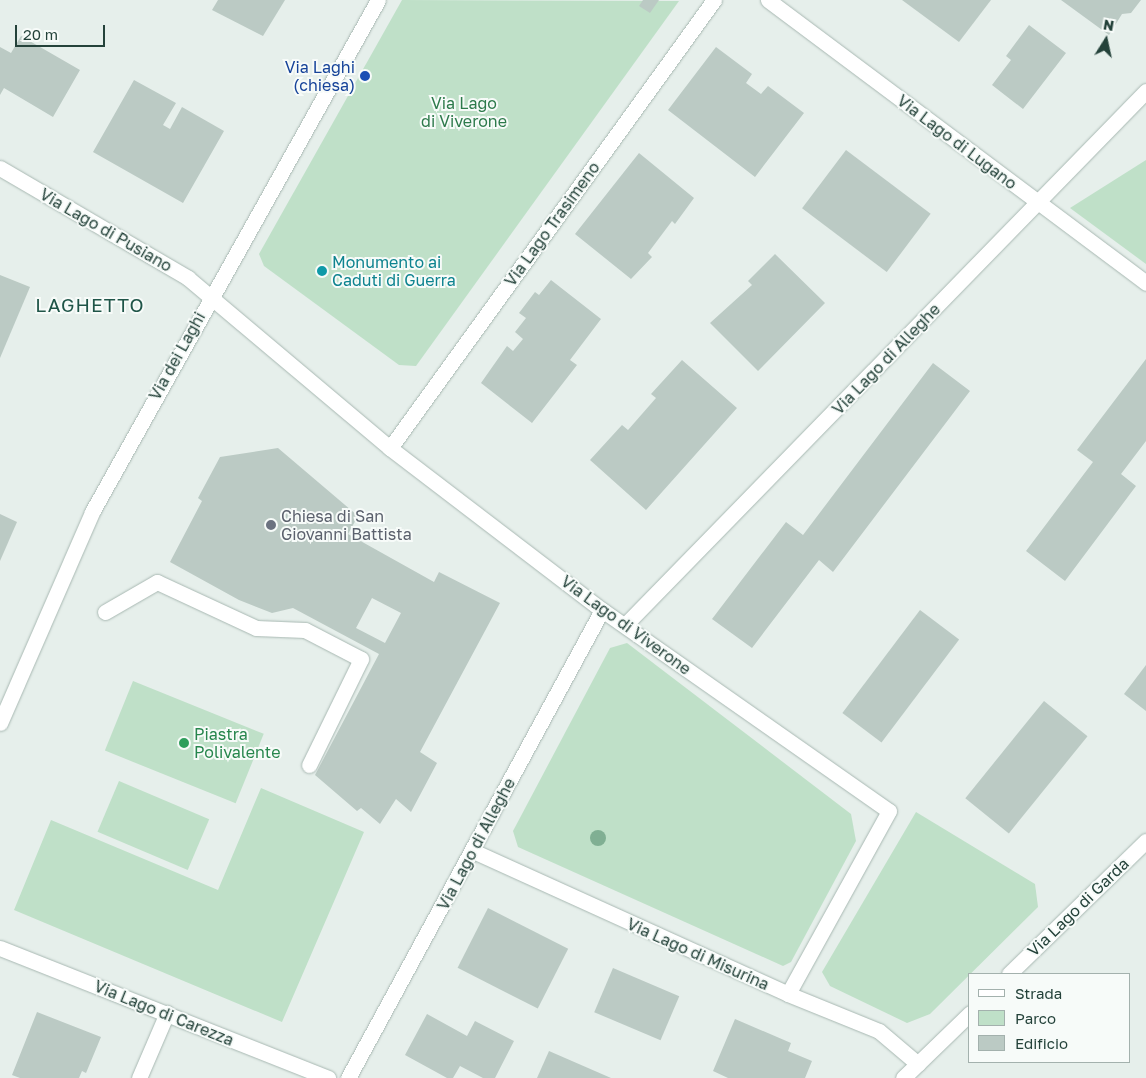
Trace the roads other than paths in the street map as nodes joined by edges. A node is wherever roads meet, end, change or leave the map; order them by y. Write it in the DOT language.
graph roads {
  1 [pos="378,0"];
  2 [pos="714,0"];
  3 [pos="768,0"];
  4 [pos="1146,92"];
  5 [pos="0,168"];
  6 [pos="1038,203"];
  7 [pos="1146,284"];
  8 [pos="211,295"];
  9 [pos="390,448"];
  10 [pos="602,610"];
  11 [pos="105,612"];
  12 [pos="625,625"];
  13 [pos="3,707"];
  14 [pos="0,723"];
  15 [pos="309,765"];
  16 [pos="1146,840"];
  17 [pos="473,851"];
  18 [pos="0,948"];
  19 [pos="1010,973"];
  20 [pos="788,994"];
  21 [pos="167,1014"];
  22 [pos="968,1015"];
  23 [pos="918,1064"];
  24 [pos="139,1078"];
  25 [pos="328,1078"];
  26 [pos="348,1078"];
  27 [pos="903,1078"];
  1 -- 8 [label="street, Via dei Laghi"];
  2 -- 9 [label="street, Via Lago Trasimeno"];
  3 -- 6 [label="street, Via Lago di Lugano"];
  4 -- 6 [label="street, Via Lago di Alleghe"];
  5 -- 8 [label="street, Via Lago di Pusiano"];
  6 -- 7 [label="street, Via Lago di Lugano"];
  6 -- 12 [label="street, Via Lago di Alleghe"];
  8 -- 9 [label="street, Via Lago di Viverone"];
  8 -- 13 [label="street, Via dei Laghi"];
  9 -- 10 [label="street, Via Lago di Viverone"];
  10 -- 12 [label="street, Via Lago di Viverone"];
  10 -- 17 [label="street, Via Lago di Alleghe"];
  11 -- 15 [label="street"];
  12 -- 20 [label="street, Via Lago di Viverone"];
  13 -- 14 [label="street, Via dei Laghi"];
  16 -- 19 [label="street, Via Lago di Garda"];
  17 -- 20 [label="street, Via Lago di Misurina"];
  17 -- 26 [label="street, Via Lago di Alleghe"];
  18 -- 21 [label="street, Via Lago di Carezza"];
  20 -- 23 [label="street, Via Lago di Misurina"];
  21 -- 24 [label="street"];
  21 -- 25 [label="street, Via Lago di Carezza"];
  22 -- 23 [label="street"];
  23 -- 27 [label="street"];
}
